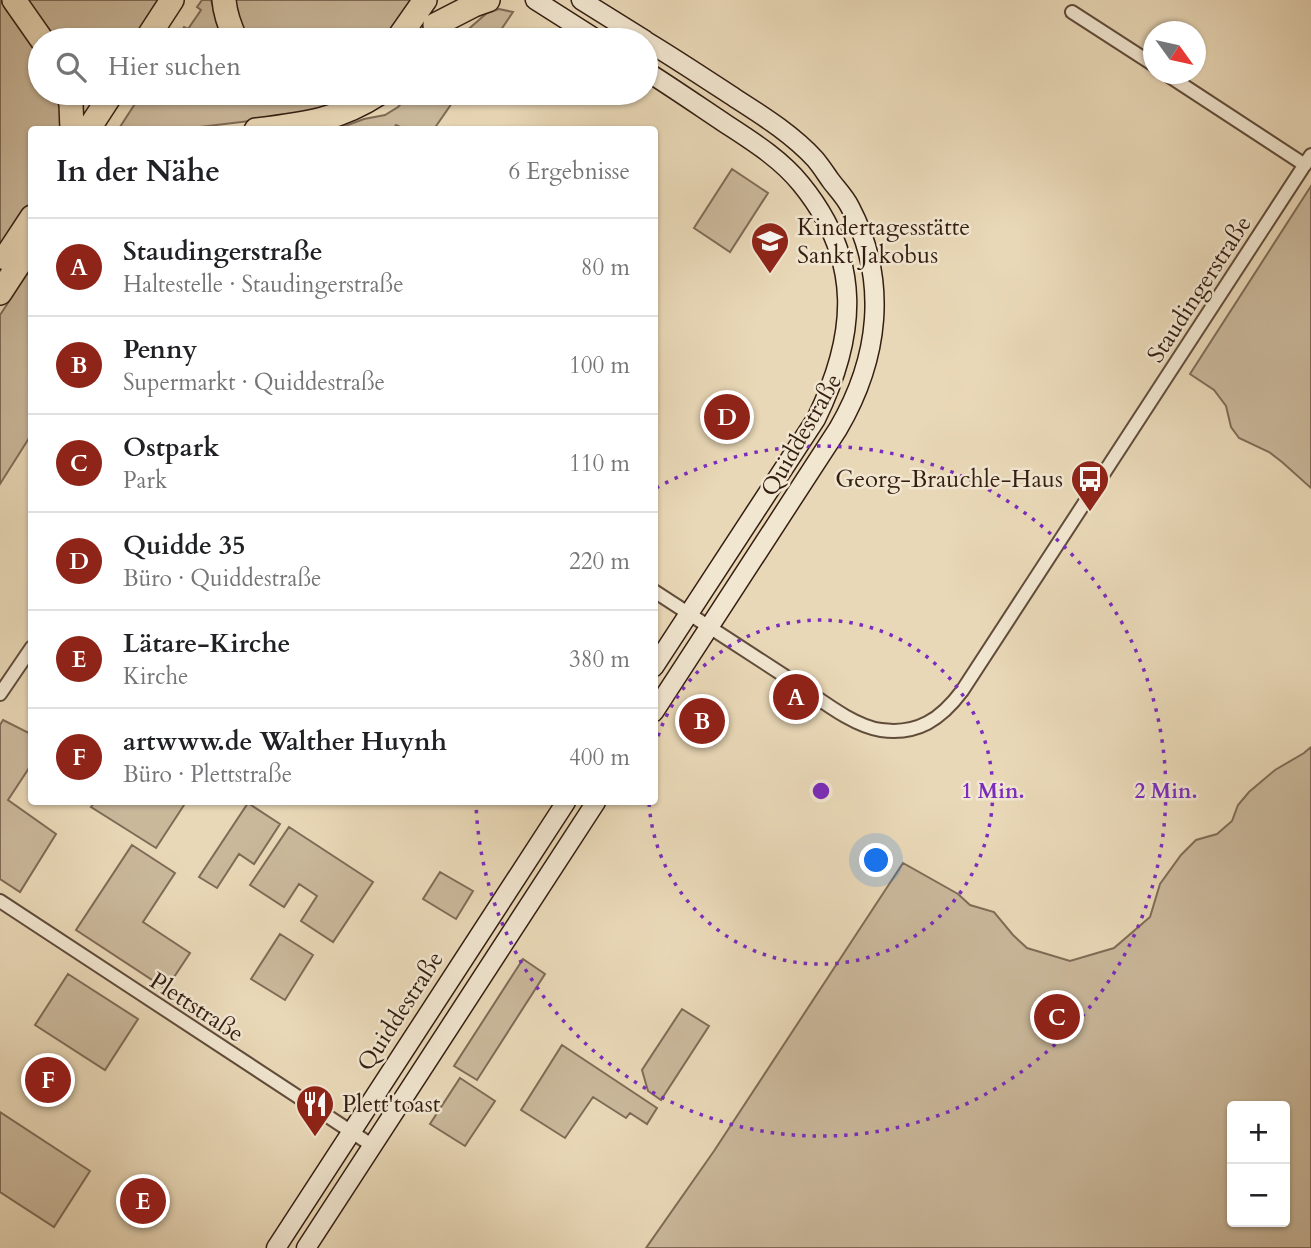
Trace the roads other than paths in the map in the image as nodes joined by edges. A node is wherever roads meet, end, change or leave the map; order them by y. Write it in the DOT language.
graph roads {
  1 [pos="14,0"];
  2 [pos="172,0"];
  3 [pos="190,0"];
  4 [pos="224,0"];
  5 [pos="452,0"];
  6 [pos="488,0"];
  7 [pos="536,0"];
  8 [pos="581,0"];
  9 [pos="422,3"];
  10 [pos="1072,12"];
  11 [pos="34,28"];
  12 [pos="154,28"];
  13 [pos="172,28"];
  14 [pos="231,28"];
  15 [pos="405,28"];
  16 [pos="433,28"];
  17 [pos="438,28"];
  18 [pos="579,28"];
  19 [pos="625,28"];
  20 [pos="658,49"];
  21 [pos="1143,58"];
  22 [pos="658,79"];
  23 [pos="1183,84"];
  24 [pos="71,105"];
  25 [pos="104,105"];
  26 [pos="122,105"];
  27 [pos="360,105"];
  28 [pos="72,126"];
  29 [pos="91,126"];
  30 [pos="109,126"];
  31 [pos="285,126"];
  32 [pos="1308,160"];
  33 [pos="28,222"];
  34 [pos="28,250"];
  35 [pos="0,265"];
  36 [pos="0,293"];
  37 [pos="658,594"];
  38 [pos="689,614"];
  39 [pos="710,627"];
  40 [pos="28,652"];
  41 [pos="658,661"];
  42 [pos="0,694"];
  43 [pos="658,706"];
  44 [pos="564,805"];
  45 [pos="594,805"];
  46 [pos="0,901"];
  47 [pos="351,1132"];
  48 [pos="373,1146"];
  49 [pos="276,1248"];
  50 [pos="306,1248"];
  1 -- 11 [label="highway"];
  2 -- 12 [label="highway"];
  3 -- 13 [label="highway"];
  4 -- 14 [label="highway"];
  5 -- 16 [label="highway"];
  6 -- 17 [label="highway"];
  7 -- 18 [label="main road"];
  8 -- 19 [label="main road, Quiddestraße"];
  9 -- 15 [label="highway"];
  10 -- 21 [label="street"];
  20 -- 39 [label="main road, Quiddestraße"];
  22 -- 38 [label="main road, Quiddestraße"];
  23 -- 32 [label="street"];
  24 -- 28 [label="highway"];
  25 -- 29 [label="highway"];
  26 -- 30 [label="highway"];
  27 -- 31 [label="highway"];
  32 -- 39 [label="street, Staudingerstraße"];
  33 -- 35 [label="highway"];
  34 -- 36 [label="highway"];
  37 -- 38 [label="street"];
  38 -- 39 [label="street"];
  38 -- 41 [label="main road, Quiddestraße"];
  39 -- 43 [label="main road, Quiddestraße"];
  40 -- 42 [label="street"];
  44 -- 47 [label="main road, Quiddestraße"];
  45 -- 48 [label="main road, Quiddestraße"];
  46 -- 47 [label="street, Plettstraße"];
  47 -- 48 [label="street, Plettstraße"];
  47 -- 49 [label="main road, Quiddestraße"];
  48 -- 50 [label="main road, Quiddestraße"];
}
